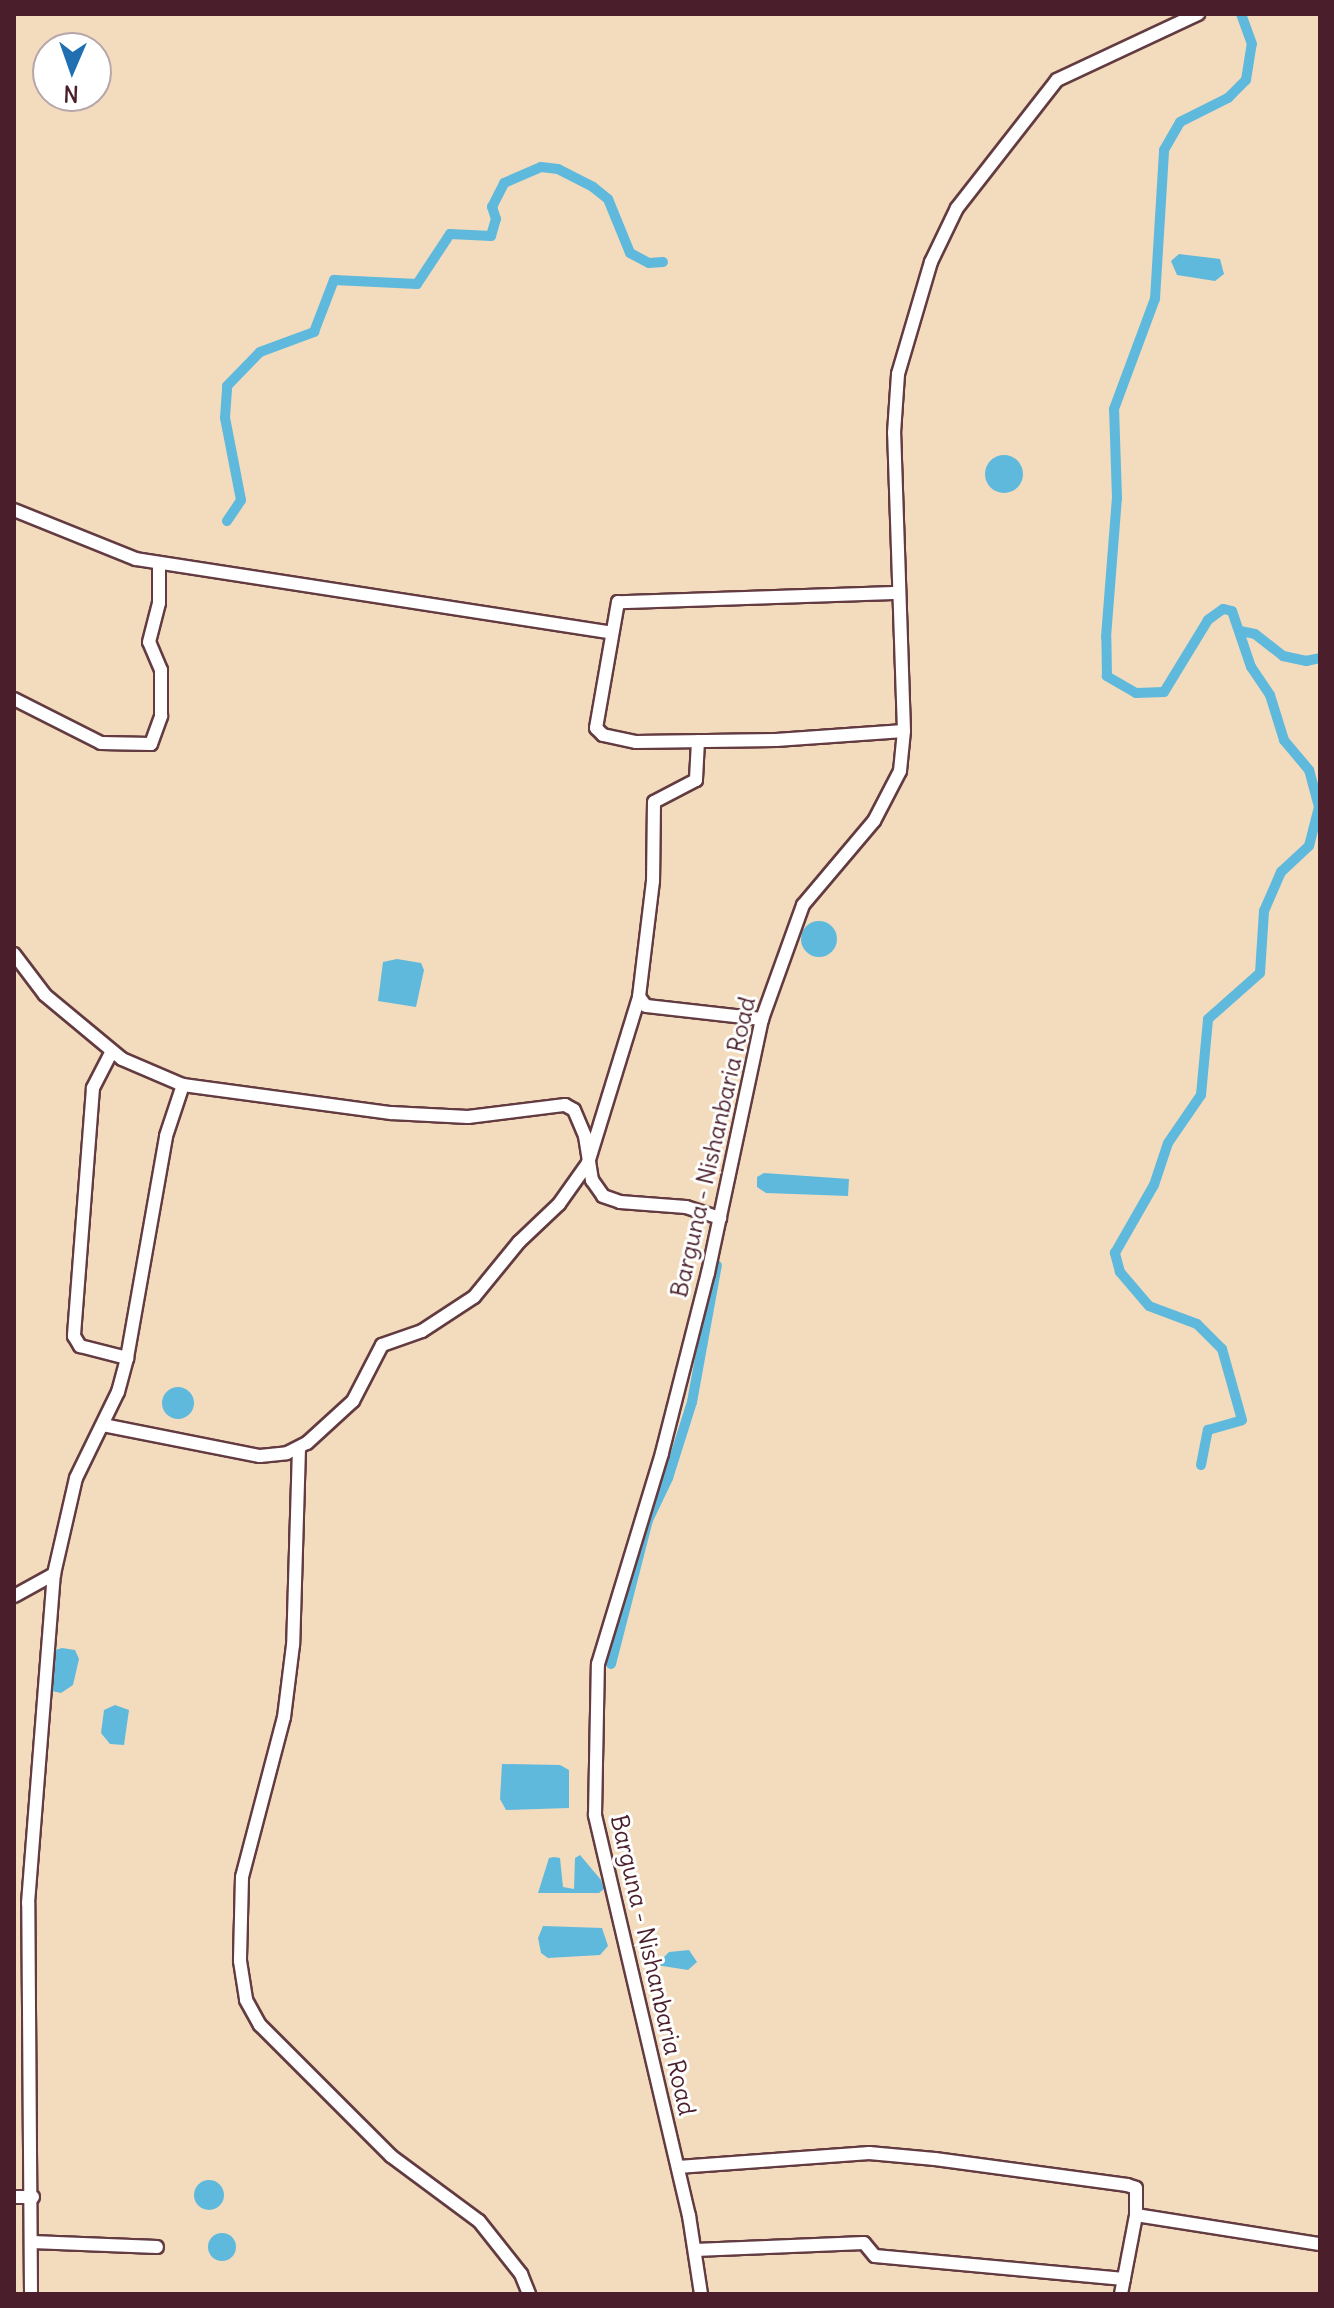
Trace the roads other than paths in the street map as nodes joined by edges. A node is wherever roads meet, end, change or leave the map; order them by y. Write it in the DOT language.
graph roads {
  1 [pos="1198,14"];
  2 [pos="14,510"];
  3 [pos="159,563"];
  4 [pos="895,593"];
  5 [pos="610,632"];
  6 [pos="14,699"];
  7 [pos="904,731"];
  8 [pos="698,741"];
  9 [pos="14,954"];
  10 [pos="639,997"];
  11 [pos="762,1019"];
  12 [pos="112,1051"];
  13 [pos="183,1085"];
  14 [pos="588,1163"];
  15 [pos="720,1218"];
  16 [pos="127,1358"];
  17 [pos="103,1425"];
  18 [pos="299,1448"];
  19 [pos="54,1574"];
  20 [pos="14,1596"];
  21 [pos="678,2167"];
  22 [pos="14,2197"];
  23 [pos="33,2197"];
  24 [pos="1136,2215"];
  25 [pos="32,2242"];
  26 [pos="1320,2244"];
  27 [pos="157,2247"];
  28 [pos="695,2250"];
  29 [pos="1124,2279"];
  30 [pos="31,2294"];
  31 [pos="529,2294"];
  32 [pos="701,2294"];
  33 [pos="1121,2294"];
  1 -- 4 [label="street, Barguna - Nishanbaria Road"];
  2 -- 3 [label="street"];
  3 -- 5 [label="street"];
  3 -- 6 [label="street"];
  4 -- 5 [label="street"];
  4 -- 7 [label="street, Barguna - Nishanbaria Road"];
  5 -- 8 [label="street"];
  7 -- 8 [label="street"];
  7 -- 11 [label="street, Barguna - Nishanbaria Road"];
  8 -- 10 [label="street"];
  9 -- 12 [label="street"];
  10 -- 11 [label="street"];
  10 -- 14 [label="street"];
  11 -- 15 [label="street, Barguna - Nishanbaria Road"];
  12 -- 13 [label="street"];
  12 -- 16 [label="street"];
  13 -- 14 [label="street"];
  13 -- 16 [label="street"];
  14 -- 15 [label="street"];
  14 -- 18 [label="street"];
  15 -- 21 [label="street, Barguna - Nishanbaria Road"];
  16 -- 17 [label="street"];
  17 -- 18 [label="street"];
  17 -- 19 [label="street"];
  18 -- 31 [label="street"];
  19 -- 20 [label="street"];
  19 -- 23 [label="street"];
  21 -- 24 [label="street"];
  21 -- 28 [label="street, Barguna - Nishanbaria Road"];
  22 -- 23 [label="street"];
  23 -- 25 [label="street"];
  24 -- 26 [label="street"];
  24 -- 29 [label="street"];
  25 -- 27 [label="street"];
  25 -- 30 [label="street"];
  28 -- 29 [label="street"];
  28 -- 32 [label="street, Barguna - Nishanbaria Road"];
  29 -- 33 [label="street"];
}
